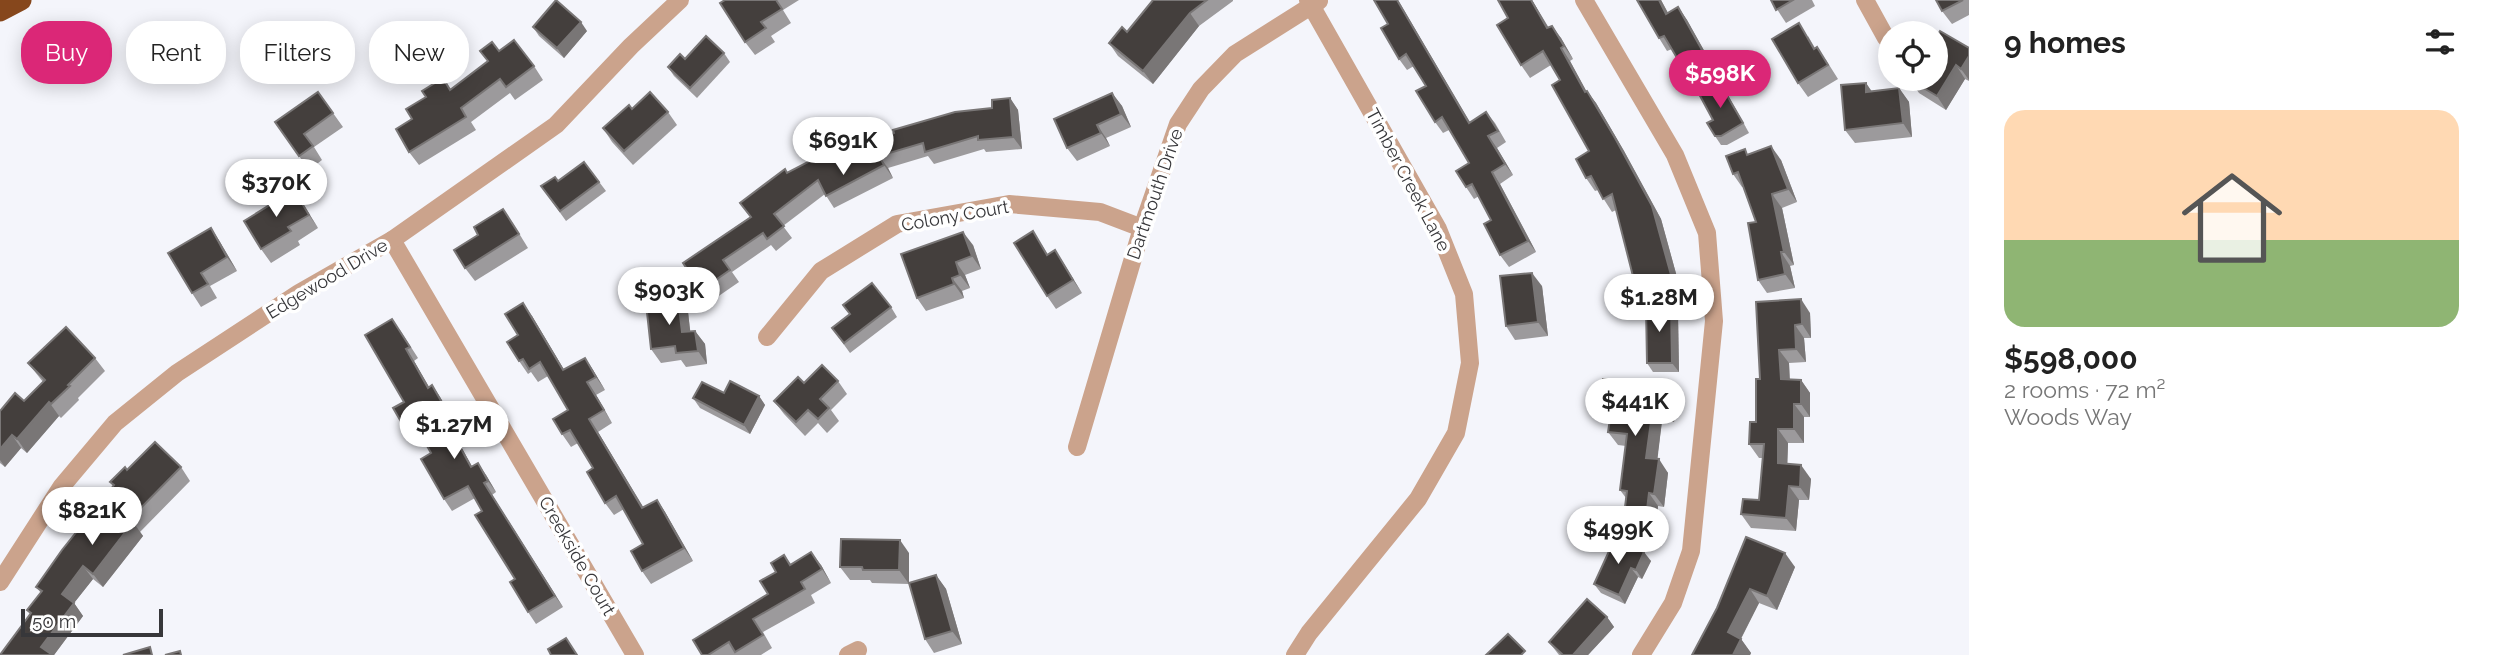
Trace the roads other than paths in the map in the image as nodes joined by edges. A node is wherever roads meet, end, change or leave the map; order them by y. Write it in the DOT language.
graph roads {
  1 [pos="21,0"];
  2 [pos="680,0"];
  3 [pos="1584,0"];
  4 [pos="1865,0"];
  5 [pos="1313,2"];
  6 [pos="0,11"];
  7 [pos="1878,24"];
  8 [pos="1142,228"];
  9 [pos="393,240"];
  10 [pos="767,337"];
  11 [pos="1077,447"];
  12 [pos="0,582"];
  13 [pos="635,655"];
  14 [pos="1295,655"];
  15 [pos="1641,655"];
  1 -- 6 [label="highway"];
  2 -- 9 [label="street, Edgewood Drive"];
  3 -- 15 [label="street"];
  4 -- 7 [label="street"];
  5 -- 8 [label="street, Dartmouth Drive"];
  5 -- 14 [label="street, Timber Creek Lane"];
  8 -- 10 [label="street, Colony Court"];
  8 -- 11 [label="street, Dartmouth Drive"];
  9 -- 12 [label="street, Edgewood Drive"];
  9 -- 13 [label="street, Creekside Court"];
}
